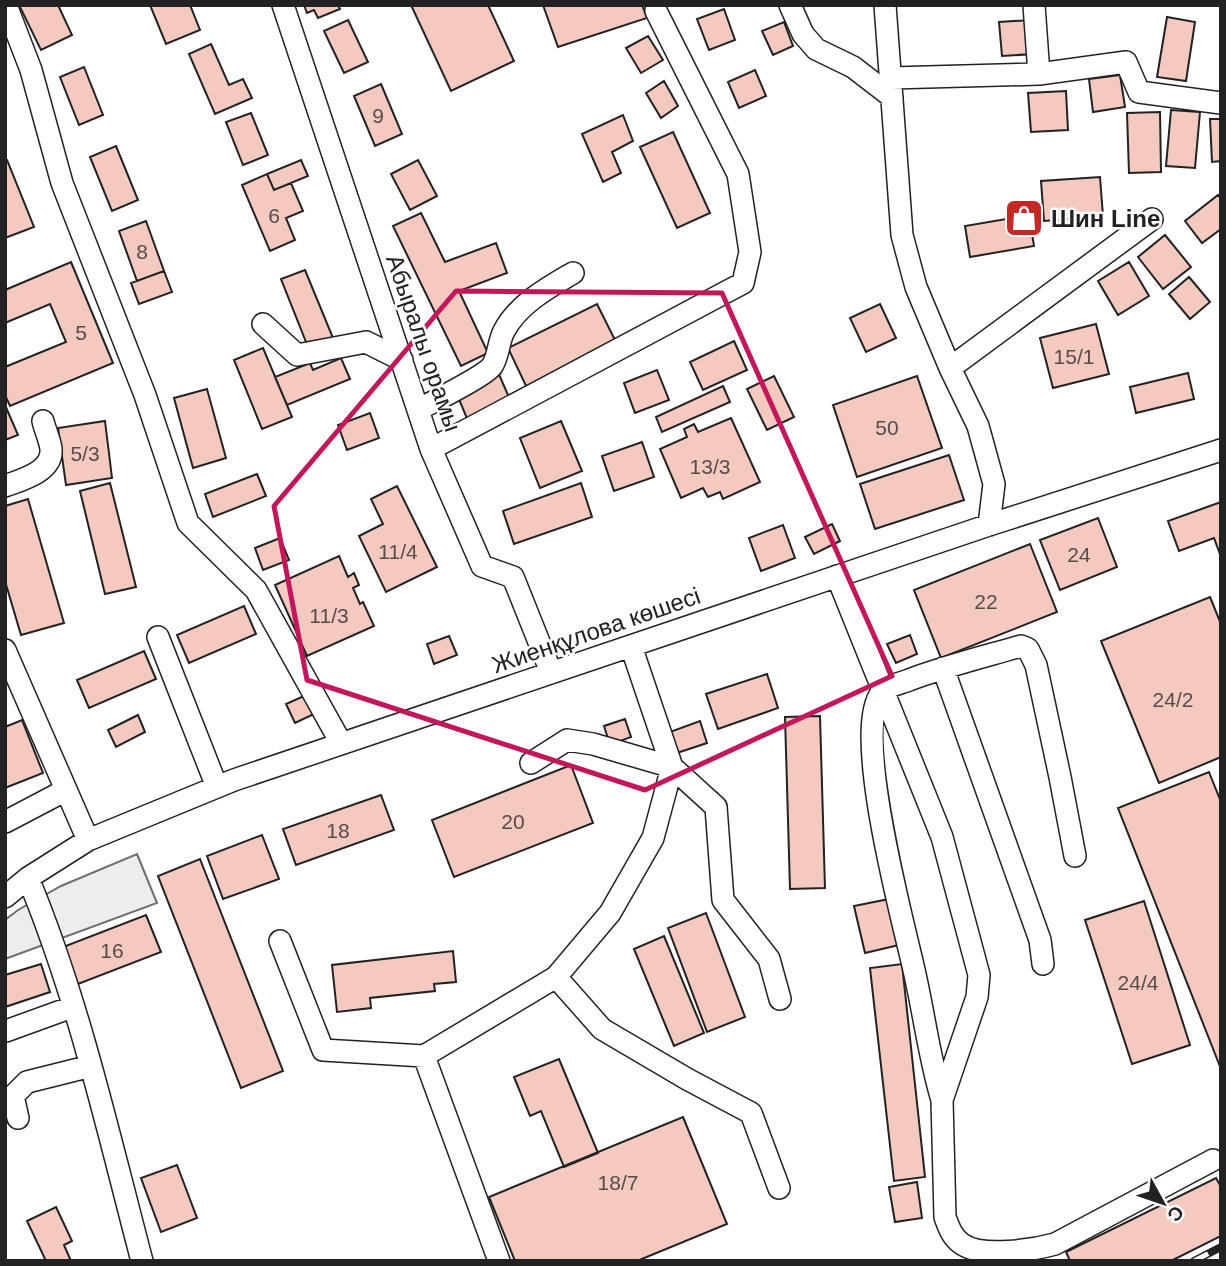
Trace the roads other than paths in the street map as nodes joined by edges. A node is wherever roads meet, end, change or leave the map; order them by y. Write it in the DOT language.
graph roads {
  1 [pos="6,5"];
  2 [pos="283,5"];
  3 [pos="790,5"];
  4 [pos="885,5"];
  5 [pos="1034,5"];
  6 [pos="656,11"];
  7 [pos="1039,74"];
  8 [pos="891,88"];
  9 [pos="1221,103"];
  10 [pos="1152,219"];
  11 [pos="573,273"];
  12 [pos="263,324"];
  13 [pos="402,360"];
  14 [pos="950,368"];
  15 [pos="418,410"];
  16 [pos="43,421"];
  17 [pos="431,449"];
  18 [pos="1221,450"];
  19 [pos="5,486"];
  20 [pos="989,526"];
  21 [pos="837,576"];
  22 [pos="158,637"];
  23 [pos="631,646"];
  24 [pos="5,650"];
  25 [pos="943,668"];
  26 [pos="551,673"];
  27 [pos="884,690"];
  28 [pos="341,743"];
  29 [pos="531,763"];
  30 [pos="672,767"];
  31 [pos="217,787"];
  32 [pos="66,790"];
  33 [pos="5,822"];
  34 [pos="88,840"];
  35 [pos="1075,856"];
  36 [pos="28,878"];
  37 [pos="5,897"];
  38 [pos="280,941"];
  39 [pos="1043,964"];
  40 [pos="556,977"];
  41 [pos="780,999"];
  42 [pos="72,1007"];
  43 [pos="6,1031"];
  44 [pos="424,1056"];
  45 [pos="91,1066"];
  46 [pos="942,1100"];
  47 [pos="18,1118"];
  48 [pos="1213,1160"];
  49 [pos="779,1188"];
  50 [pos="142,1261"];
  51 [pos="499,1261"];
  1 -- 28 [label="street"];
  2 -- 13 [label="street, Абыралы орамы"];
  3 -- 8 [label="street"];
  4 -- 8 [label="street"];
  5 -- 7 [label="street"];
  6 -- 17 [label="street"];
  7 -- 8 [label="street"];
  7 -- 9 [label="street"];
  8 -- 14 [label="street"];
  10 -- 14 [label="street"];
  11 -- 15 [label="street"];
  12 -- 13 [label="street"];
  13 -- 15 [label="street, Абыралы орамы"];
  14 -- 20 [label="street"];
  15 -- 17 [label="street, Абыралы орамы"];
  16 -- 19 [label="street"];
  17 -- 26 [label="street, Абыралы орамы"];
  18 -- 20 [label="street, Жиенқұлова көшесі"];
  20 -- 21 [label="street, Жиенқұлова көшесі"];
  21 -- 23 [label="street, Жиенқұлова көшесі"];
  21 -- 27 [label="street"];
  22 -- 31 [label="street"];
  23 -- 26 [label="street, Жиенқұлова көшесі"];
  23 -- 30 [label="street"];
  24 -- 32 [label="street"];
  25 -- 27 [label="street"];
  25 -- 35 [label="street"];
  25 -- 39 [label="street"];
  26 -- 28 [label="street, Жиенқұлова көшесі"];
  27 -- 46 [label="street"];
  27 -- 46 [label="street"];
  28 -- 31 [label="street, Жиенқұлова көшесі"];
  29 -- 30 [label="street"];
  30 -- 40 [label="street"];
  30 -- 41 [label="street"];
  31 -- 34 [label="street, Жиенқұлова көшесі"];
  32 -- 33 [label="street"];
  32 -- 34 [label="street"];
  34 -- 36 [label="street, Жиенқұлова көшесі"];
  36 -- 37 [label="street, Жиенқұлова көшесі"];
  36 -- 42 [label="street"];
  38 -- 44 [label="street"];
  40 -- 44 [label="street"];
  40 -- 49 [label="street"];
  42 -- 43 [label="street"];
  42 -- 45 [label="street"];
  44 -- 51 [label="street"];
  45 -- 47 [label="street"];
  45 -- 50 [label="street"];
  46 -- 48 [label="street"];
}
